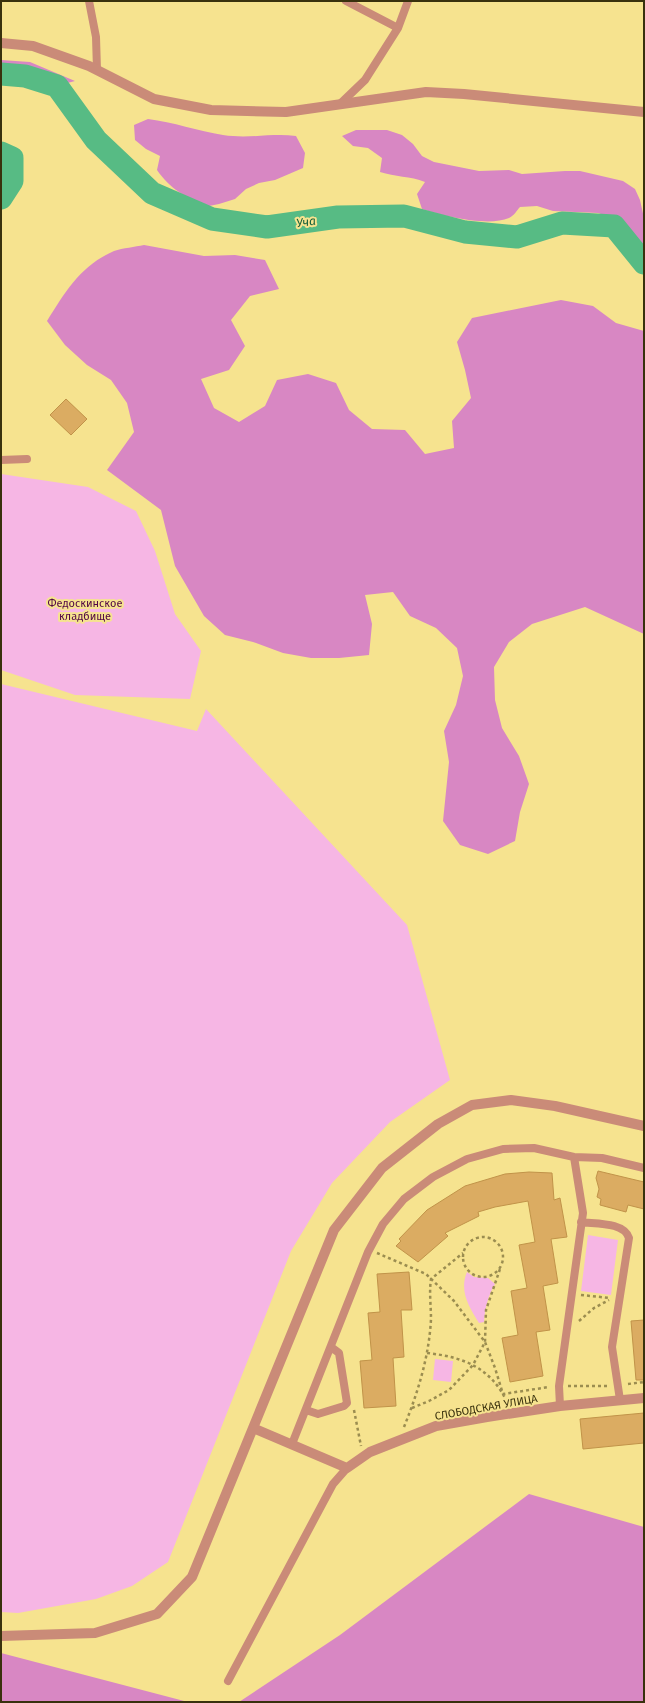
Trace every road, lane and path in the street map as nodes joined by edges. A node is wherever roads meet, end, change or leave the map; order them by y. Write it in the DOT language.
graph roads {
  1 [pos="89,1"];
  2 [pos="346,1"];
  3 [pos="408,1"];
  4 [pos="398,28"];
  5 [pos="1,43"];
  6 [pos="97,70"];
  7 [pos="340,104"];
  8 [pos="644,112"];
  9 [pos="1,460"];
  10 [pos="27,460"];
  11 [pos="644,1126"];
  12 [pos="574,1157"];
  13 [pos="644,1168"];
  14 [pos="581,1222"];
  15 [pos="369,1250"];
  16 [pos="463,1253"];
  17 [pos="500,1269"];
  18 [pos="431,1279"];
  19 [pos="572,1293"];
  20 [pos="611,1299"];
  21 [pos="620,1300"];
  22 [pos="566,1334"];
  23 [pos="485,1342"];
  24 [pos="331,1347"];
  25 [pos="427,1353"];
  26 [pos="473,1365"];
  27 [pos="644,1382"];
  28 [pos="559,1386"];
  29 [pos="618,1386"];
  30 [pos="503,1394"];
  31 [pos="644,1398"];
  32 [pos="620,1400"];
  33 [pos="348,1403"];
  34 [pos="560,1406"];
  35 [pos="412,1408"];
  36 [pos="306,1410"];
  37 [pos="512,1413"];
  38 [pos="253,1428"];
  39 [pos="405,1438"];
  40 [pos="292,1444"];
  41 [pos="363,1457"];
  42 [pos="347,1468"];
  43 [pos="1,1636"];
  44 [pos="228,1681"];
  1 -- 6 [label="lane"];
  2 -- 4 [label="lane"];
  3 -- 4 [label="lane"];
  4 -- 7 [label="lane"];
  5 -- 6 [label="street"];
  6 -- 7 [label="street"];
  7 -- 8 [label="street"];
  9 -- 10 [label="lane"];
  11 -- 38 [label="street"];
  12 -- 13 [label="lane"];
  12 -- 14 [label="lane"];
  12 -- 15 [label="lane"];
  14 -- 19 [label="lane"];
  14 -- 21 [label="lane"];
  15 -- 18 [label="path"];
  15 -- 24 [label="lane"];
  16 -- 17 [label="path"];
  16 -- 17 [label="path"];
  16 -- 18 [label="path"];
  17 -- 23 [label="path"];
  18 -- 23 [label="path"];
  18 -- 25 [label="path"];
  19 -- 20 [label="path"];
  19 -- 22 [label="lane"];
  20 -- 21 [label="path"];
  20 -- 22 [label="path"];
  21 -- 29 [label="lane"];
  22 -- 28 [label="lane"];
  23 -- 26 [label="path"];
  23 -- 30 [label="path"];
  24 -- 33 [label="lane"];
  24 -- 36 [label="lane"];
  25 -- 26 [label="path"];
  25 -- 35 [label="path"];
  26 -- 30 [label="path"];
  26 -- 35 [label="path"];
  27 -- 29 [label="path"];
  28 -- 29 [label="path"];
  28 -- 30 [label="path"];
  28 -- 34 [label="lane"];
  29 -- 32 [label="lane"];
  30 -- 37 [label="path"];
  31 -- 32 [label="street, СЛОБОДСКАЯ УЛИЦА"];
  32 -- 34 [label="street, СЛОБОДСКАЯ УЛИЦА"];
  33 -- 36 [label="lane"];
  33 -- 41 [label="path"];
  34 -- 37 [label="street, СЛОБОДСКАЯ УЛИЦА"];
  35 -- 39 [label="path"];
  36 -- 40 [label="lane"];
  37 -- 39 [label="street, СЛОБОДСКАЯ УЛИЦА"];
  38 -- 40 [label="street"];
  38 -- 43 [label="street"];
  39 -- 41 [label="street, СЛОБОДСКАЯ УЛИЦА"];
  40 -- 42 [label="street"];
  41 -- 42 [label="street, СЛОБОДСКАЯ УЛИЦА"];
  42 -- 44 [label="lane"];
}
